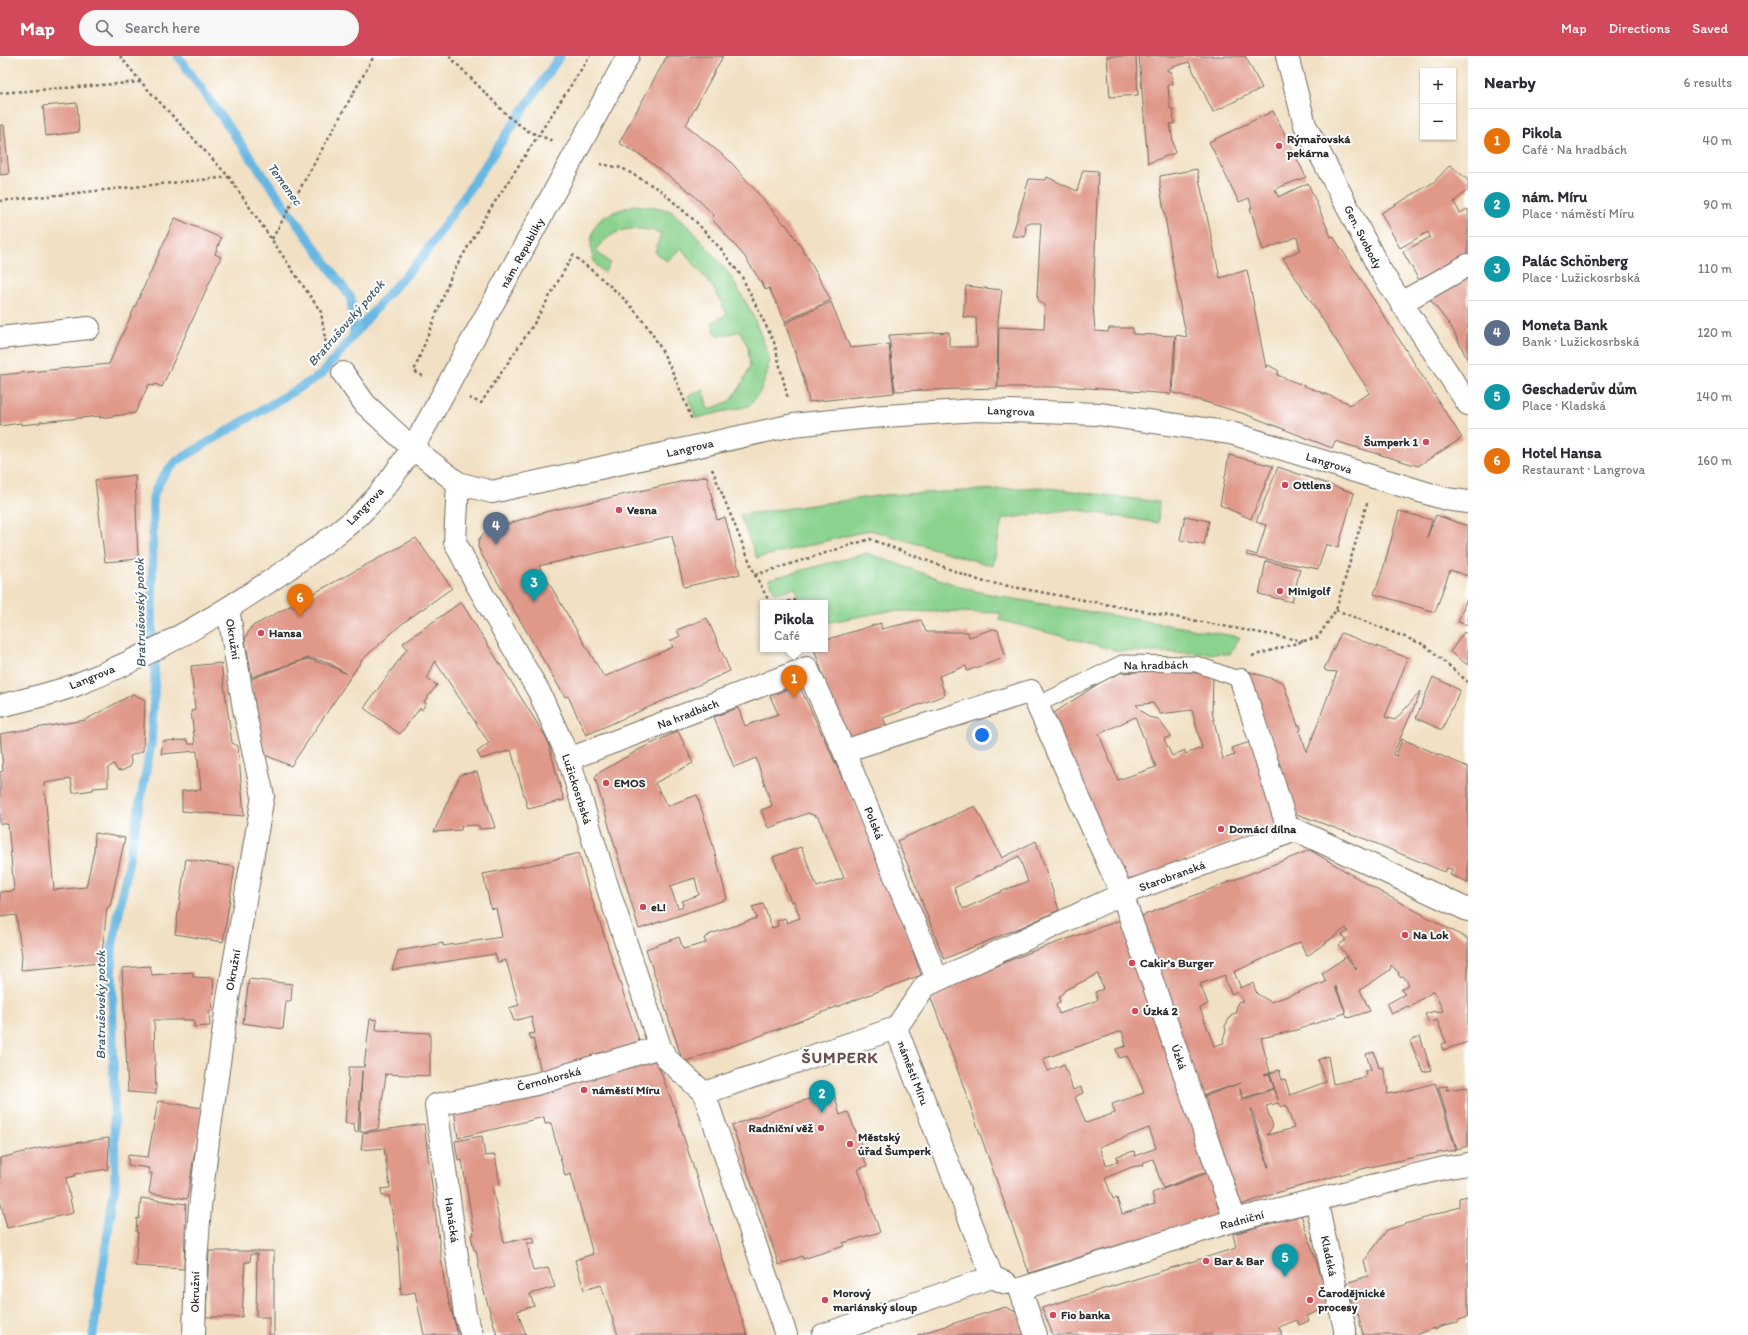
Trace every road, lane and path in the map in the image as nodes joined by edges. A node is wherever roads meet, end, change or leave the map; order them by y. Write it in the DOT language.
graph roads {
  1 [pos="120,56"];
  2 [pos="374,56"];
  3 [pos="449,56"];
  4 [pos="590,56"];
  5 [pos="628,56"];
  6 [pos="1287,56"];
  7 [pos="141,82"];
  8 [pos="0,93"];
  9 [pos="528,131"];
  10 [pos="576,152"];
  11 [pos="229,177"];
  12 [pos="0,201"];
  13 [pos="272,240"];
  14 [pos="1468,265"];
  15 [pos="1401,303"];
  16 [pos="89,328"];
  17 [pos="0,338"];
  18 [pos="326,344"];
  19 [pos="343,372"];
  20 [pos="446,388"];
  21 [pos="1468,404"];
  22 [pos="793,425"];
  23 [pos="702,445"];
  24 [pos="411,447"];
  25 [pos="1374,477"];
  26 [pos="458,483"];
  27 [pos="1468,502"];
  28 [pos="756,575"];
  29 [pos="768,600"];
  30 [pos="228,608"];
  31 [pos="1336,610"];
  32 [pos="1304,641"];
  33 [pos="807,668"];
  34 [pos="1241,680"];
  35 [pos="1468,682"];
  36 [pos="1037,705"];
  37 [pos="0,706"];
  38 [pos="844,751"];
  39 [pos="569,759"];
  40 [pos="1289,832"];
  41 [pos="1122,894"];
  42 [pos="1468,910"];
  43 [pos="937,979"];
  44 [pos="896,1028"];
  45 [pos="660,1047"];
  46 [pos="704,1093"];
  47 [pos="436,1105"];
  48 [pos="1468,1164"];
  49 [pos="1316,1200"];
  50 [pos="1236,1220"];
  51 [pos="992,1277"];
  52 [pos="1020,1289"];
  53 [pos="194,1335"];
  54 [pos="472,1335"];
  55 [pos="786,1335"];
  56 [pos="822,1335"];
  57 [pos="1036,1335"];
  58 [pos="1345,1335"];
  1 -- 7 [label="path"];
  2 -- 13 [label="path"];
  3 -- 9 [label="path"];
  4 -- 20 [label="path"];
  5 -- 10 [label="street, nám. Republiky"];
  6 -- 15 [label="street, Gen. Svobody"];
  7 -- 8 [label="path"];
  7 -- 11 [label="path"];
  10 -- 20 [label="street, nám. Republiky"];
  10 -- 22 [label="path"];
  11 -- 12 [label="path"];
  11 -- 13 [label="path"];
  13 -- 18 [label="path"];
  14 -- 15 [label="street"];
  15 -- 21 [label="street, Gen. Svobody"];
  16 -- 17 [label="street"];
  19 -- 24 [label="street"];
  20 -- 23 [label="path"];
  20 -- 24 [label="street, nám. Republiky"];
  22 -- 23 [label="street, Langrova"];
  22 -- 25 [label="street, Langrova"];
  23 -- 26 [label="street, Langrova"];
  23 -- 28 [label="path"];
  24 -- 26 [label="street, Langrova"];
  24 -- 30 [label="street, Langrova"];
  25 -- 27 [label="street, Langrova"];
  25 -- 31 [label="path"];
  26 -- 39 [label="street, Lužickosrbská"];
  28 -- 29 [label="path"];
  28 -- 32 [label="path"];
  30 -- 37 [label="street, Langrova"];
  30 -- 53 [label="street, Okružní"];
  31 -- 32 [label="path"];
  31 -- 35 [label="path"];
  32 -- 34 [label="path"];
  33 -- 38 [label="street, Polská"];
  33 -- 39 [label="street, Na hradbách"];
  34 -- 36 [label="lane, Na hradbách"];
  34 -- 40 [label="street"];
  36 -- 38 [label="street"];
  36 -- 41 [label="street"];
  38 -- 43 [label="street, Polská"];
  39 -- 45 [label="street, Lužickosrbská"];
  40 -- 41 [label="street, Starobranská"];
  40 -- 42 [label="street"];
  41 -- 43 [label="street, Starobranská"];
  41 -- 50 [label="street, Úzká"];
  43 -- 44 [label="street, Starobranská"];
  44 -- 46 [label="street, náměstí Míru"];
  44 -- 51 [label="street, náměstí Míru"];
  45 -- 46 [label="street, Lužickosrbská"];
  45 -- 47 [label="street, Černohorská"];
  46 -- 55 [label="street"];
  47 -- 54 [label="street, Hanácká"];
  48 -- 49 [label="street, Radniční"];
  49 -- 50 [label="street, Radniční"];
  49 -- 58 [label="street, Kladská"];
  50 -- 52 [label="street, Radniční"];
  51 -- 52 [label="street"];
  51 -- 56 [label="street"];
  52 -- 57 [label="street"];
}
